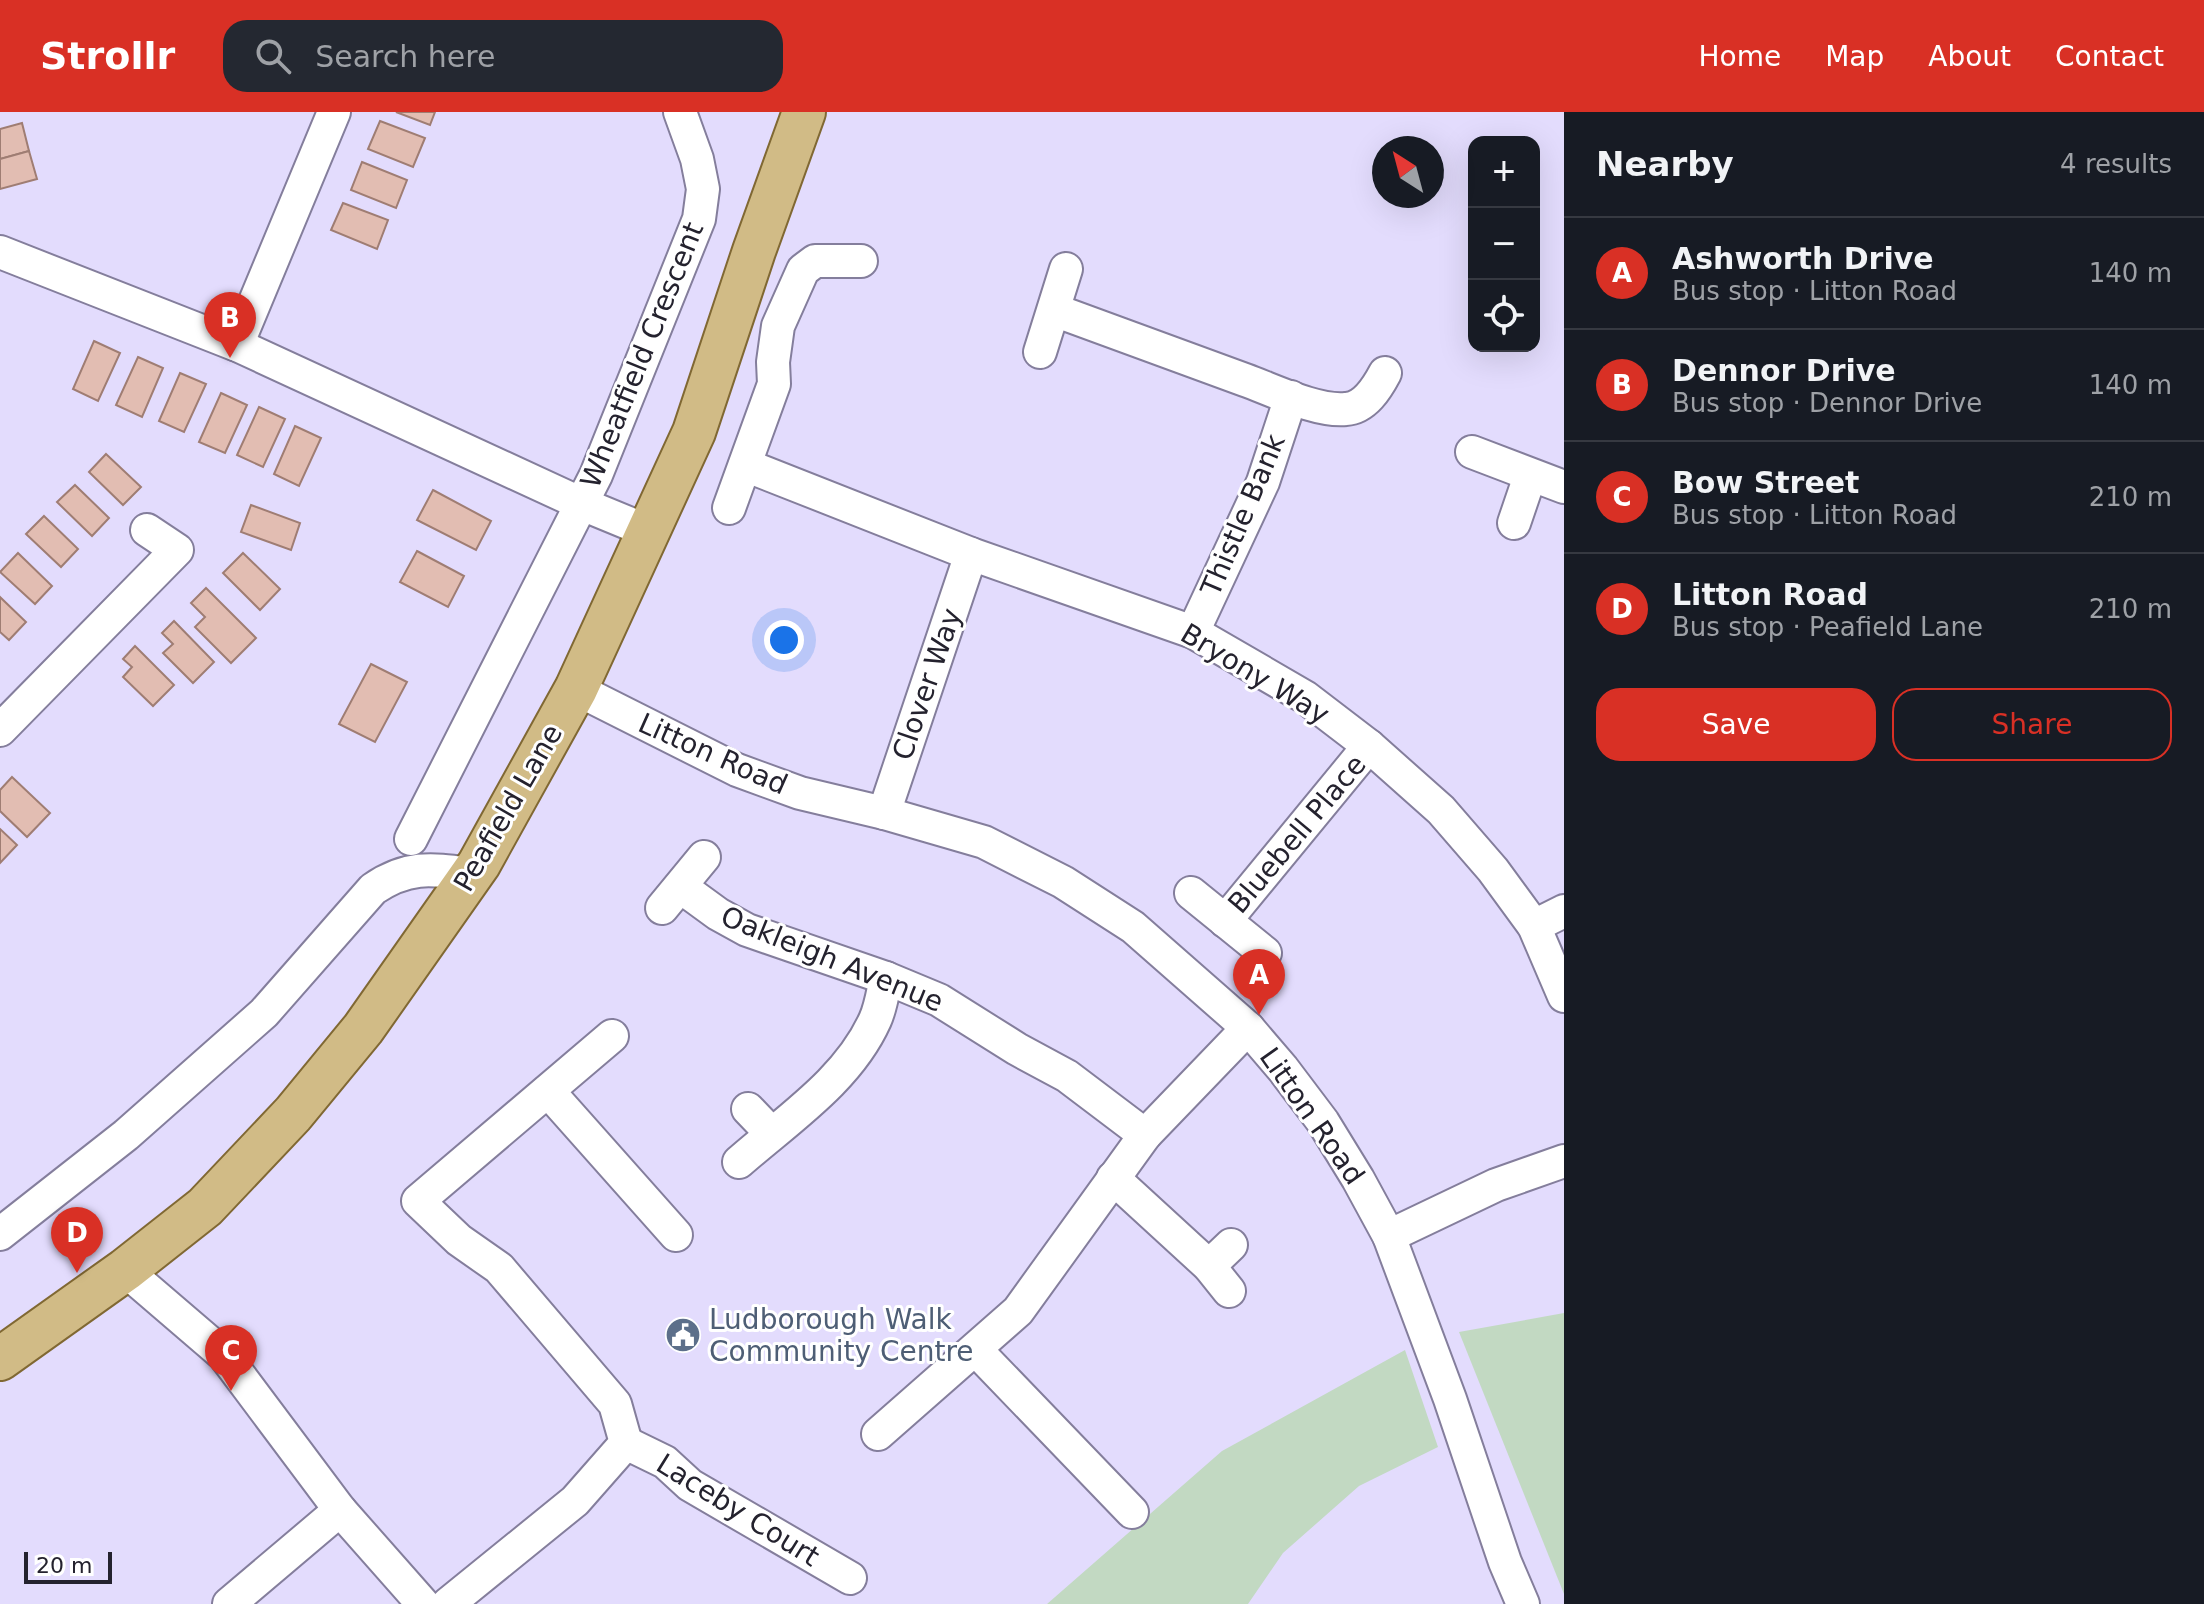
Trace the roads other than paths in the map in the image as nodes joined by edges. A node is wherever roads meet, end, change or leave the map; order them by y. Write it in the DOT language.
graph roads {
  1 [pos="334,112"];
  2 [pos="680,112"];
  3 [pos="804,112"];
  4 [pos="0,252"];
  5 [pos="861,261"];
  6 [pos="1066,269"];
  7 [pos="1054,310"];
  8 [pos="237,345"];
  9 [pos="1040,352"];
  10 [pos="1385,373"];
  11 [pos="1291,397"];
  12 [pos="1472,452"];
  13 [pos="745,465"];
  14 [pos="1530,476"];
  15 [pos="1564,487"];
  16 [pos="582,504"];
  17 [pos="729,508"];
  18 [pos="1514,523"];
  19 [pos="147,530"];
  20 [pos="650,532"];
  21 [pos="971,554"];
  22 [pos="1193,632"];
  23 [pos="576,689"];
  24 [pos="0,730"];
  25 [pos="1369,746"];
  26 [pos="884,813"];
  27 [pos="411,839"];
  28 [pos="704,857"];
  29 [pos="472,874"];
  30 [pos="1191,893"];
  31 [pos="1564,911"];
  32 [pos="1225,921"];
  33 [pos="1534,926"];
  34 [pos="1265,953"];
  35 [pos="886,978"];
  36 [pos="1564,996"];
  37 [pos="1248,1028"];
  38 [pos="612,1036"];
  39 [pos="548,1091"];
  40 [pos="748,1109"];
  41 [pos="771,1133"];
  42 [pos="1145,1135"];
  43 [pos="1564,1161"];
  44 [pos="739,1162"];
  45 [pos="1113,1178"];
  46 [pos="0,1234"];
  47 [pos="676,1235"];
  48 [pos="1389,1236"];
  49 [pos="125,1270"];
  50 [pos="1229,1291"];
  51 [pos="976,1350"];
  52 [pos="0,1359"];
  53 [pos="878,1434"];
  54 [pos="626,1443"];
  55 [pos="340,1510"];
  56 [pos="1132,1512"];
  57 [pos="850,1578"];
  58 [pos="229,1604"];
  59 [pos="423,1604"];
  60 [pos="448,1604"];
  61 [pos="1523,1604"];
  1 -- 8 [label="street"];
  2 -- 16 [label="street, Wheatfield Crescent"];
  3 -- 20 [label="main road, Peafield Lane"];
  4 -- 8 [label="street"];
  5 -- 13 [label="street"];
  6 -- 7 [label="street"];
  7 -- 9 [label="street"];
  7 -- 11 [label="street, Thistle Bank"];
  8 -- 16 [label="street"];
  10 -- 11 [label="street, Thistle Bank"];
  11 -- 22 [label="street, Thistle Bank"];
  12 -- 14 [label="street"];
  13 -- 17 [label="street"];
  13 -- 21 [label="street, Bryony Way"];
  14 -- 15 [label="street"];
  14 -- 18 [label="street"];
  16 -- 20 [label="street"];
  16 -- 27 [label="street, Wheatfield Crescent"];
  19 -- 24 [label="street"];
  20 -- 23 [label="main road, Peafield Lane"];
  21 -- 22 [label="street, Bryony Way"];
  21 -- 26 [label="street, Clover Way"];
  22 -- 25 [label="street, Bryony Way"];
  23 -- 26 [label="street, Litton Road"];
  23 -- 29 [label="main road, Peafield Lane"];
  25 -- 32 [label="street, Bluebell Place"];
  25 -- 33 [label="street, Bryony Way"];
  26 -- 37 [label="street, Litton Road"];
  28 -- 35 [label="street, Oakleigh Avenue"];
  29 -- 46 [label="street"];
  29 -- 49 [label="main road, Peafield Lane"];
  30 -- 32 [label="street, Bluebell Place"];
  31 -- 33 [label="street"];
  32 -- 34 [label="street, Bluebell Place"];
  33 -- 36 [label="street, Bryony Way"];
  35 -- 41 [label="street"];
  35 -- 42 [label="street, Oakleigh Avenue"];
  37 -- 42 [label="street"];
  37 -- 48 [label="street, Litton Road"];
  38 -- 39 [label="street"];
  39 -- 47 [label="street"];
  39 -- 54 [label="street"];
  40 -- 41 [label="street"];
  41 -- 44 [label="street"];
  42 -- 45 [label="street"];
  43 -- 48 [label="street"];
  45 -- 50 [label="street"];
  45 -- 51 [label="street"];
  48 -- 61 [label="street, Litton Road"];
  49 -- 52 [label="main road, Peafield Lane"];
  49 -- 55 [label="street"];
  51 -- 53 [label="street"];
  51 -- 56 [label="street"];
  54 -- 57 [label="street, Laceby Court"];
  54 -- 60 [label="street"];
  55 -- 58 [label="street"];
  55 -- 59 [label="street"];
}
